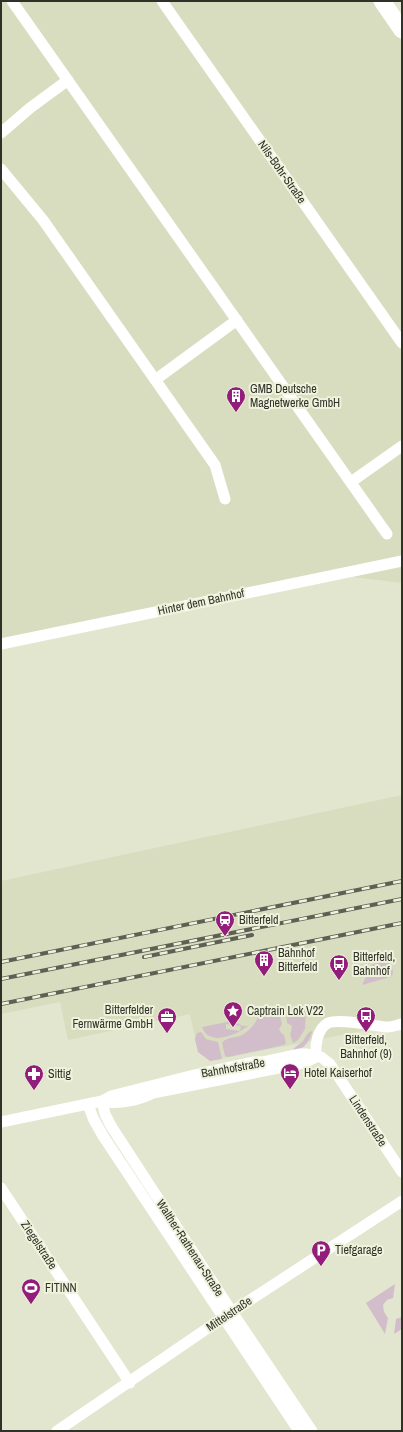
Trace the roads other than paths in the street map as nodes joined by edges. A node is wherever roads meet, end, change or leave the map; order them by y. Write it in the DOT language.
graph roads {
  1 [pos="12,1"];
  2 [pos="162,1"];
  3 [pos="382,1"];
  4 [pos="402,30"];
  5 [pos="68,80"];
  6 [pos="1,133"];
  7 [pos="1,169"];
  8 [pos="237,320"];
  9 [pos="402,343"];
  10 [pos="155,380"];
  11 [pos="402,446"];
  12 [pos="351,482"];
  13 [pos="225,499"];
  14 [pos="387,534"];
  15 [pos="402,561"];
  16 [pos="1,644"];
  17 [pos="402,1024"];
  18 [pos="316,1057"];
  19 [pos="102,1101"];
  20 [pos="88,1104"];
  21 [pos="1,1122"];
  22 [pos="402,1172"];
  23 [pos="1,1188"];
  24 [pos="402,1201"];
  25 [pos="228,1315"];
  26 [pos="130,1383"];
  27 [pos="57,1431"];
  28 [pos="299,1431"];
  29 [pos="312,1431"];
  1 -- 5 [label="street"];
  2 -- 9 [label="street, Nils-Bohr-Straße"];
  3 -- 4 [label="main road"];
  5 -- 6 [label="street"];
  5 -- 8 [label="street"];
  7 -- 10 [label="street"];
  8 -- 10 [label="street"];
  8 -- 12 [label="street"];
  10 -- 13 [label="street"];
  11 -- 12 [label="street"];
  12 -- 14 [label="street"];
  15 -- 16 [label="street, Hinter dem Bahnhof"];
  17 -- 18 [label="street"];
  18 -- 19 [label="street, Bahnhofstraße"];
  18 -- 22 [label="street, Lindenstraße"];
  19 -- 20 [label="street, Bahnhofstraße"];
  19 -- 25 [label="street, Walther-Rathenau-Straße"];
  20 -- 21 [label="street, Bahnhofstraße"];
  20 -- 25 [label="street, Walther-Rathenau-Straße"];
  23 -- 26 [label="street, Ziegelstraße"];
  24 -- 25 [label="street, Mittelstraße"];
  25 -- 26 [label="street, Mittelstraße"];
  25 -- 28 [label="street, Walther-Rathenau-Straße"];
  25 -- 29 [label="street, Walther-Rathenau-Straße"];
  26 -- 27 [label="street, Mittelstraße"];
}
